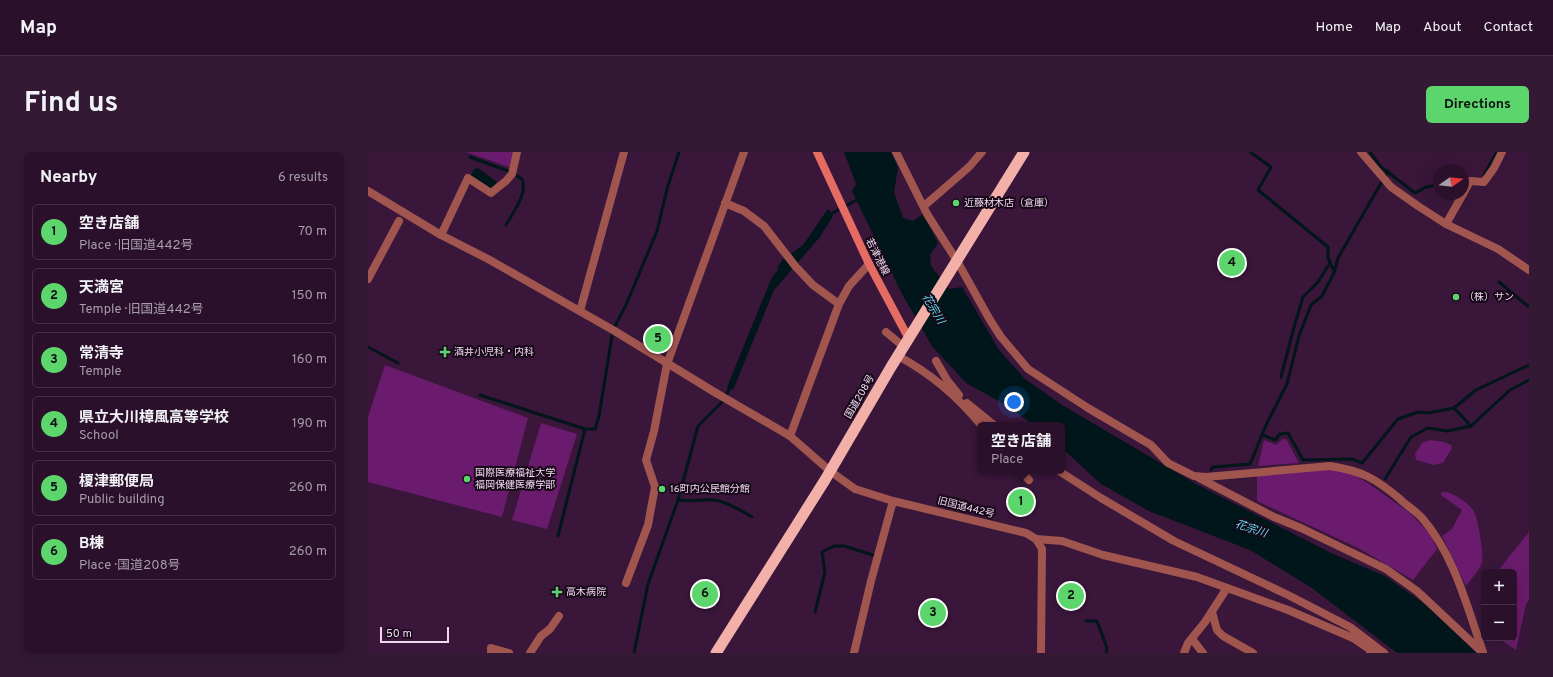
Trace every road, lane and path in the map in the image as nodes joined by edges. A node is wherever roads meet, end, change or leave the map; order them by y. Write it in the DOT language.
graph roads {
  1 [pos="518,152"];
  2 [pos="624,152"];
  3 [pos="744,152"];
  4 [pos="817,152"];
  5 [pos="896,152"];
  6 [pos="982,152"];
  7 [pos="1024,152"];
  8 [pos="1361,152"];
  9 [pos="1502,152"];
  10 [pos="1469,183"];
  11 [pos="368,191"];
  12 [pos="1460,200"];
  13 [pos="725,203"];
  14 [pos="924,206"];
  15 [pos="399,221"];
  16 [pos="1446,224"];
  17 [pos="441,235"];
  18 [pos="869,264"];
  19 [pos="956,264"];
  20 [pos="1529,270"];
  21 [pos="368,279"];
  22 [pos="839,304"];
  23 [pos="580,311"];
  24 [pos="886,332"];
  25 [pos="904,347"];
  26 [pos="936,361"];
  27 [pos="667,364"];
  28 [pos="958,396"];
  29 [pos="979,422"];
  30 [pos="990,422"];
  31 [pos="790,436"];
  32 [pos="830,471"];
  33 [pos="1024,474"];
  34 [pos="1064,474"];
  35 [pos="1194,476"];
  36 [pos="1030,480"];
  37 [pos="893,501"];
  38 [pos="1036,539"];
  39 [pos="626,583"];
  40 [pos="1227,588"];
  41 [pos="1212,612"];
  42 [pos="559,616"];
  43 [pos="1192,638"];
  44 [pos="1372,652"];
  45 [pos="491,653"];
  46 [pos="509,653"];
  47 [pos="530,653"];
  48 [pos="716,653"];
  49 [pos="854,653"];
  50 [pos="1041,653"];
  51 [pos="1184,653"];
  52 [pos="1203,653"];
  53 [pos="1252,653"];
  54 [pos="1384,653"];
  55 [pos="1484,653"];
  1 -- 17 [label="street"];
  2 -- 23 [label="street"];
  3 -- 13 [label="street"];
  4 -- 18 [label="main road, 若津港線"];
  5 -- 14 [label="street"];
  6 -- 14 [label="street"];
  7 -- 19 [label="highway, 国道208号"];
  8 -- 16 [label="street"];
  9 -- 10 [label="street"];
  11 -- 17 [label="street, 旧国道442号"];
  12 -- 16 [label="street"];
  13 -- 22 [label="street"];
  13 -- 27 [label="street"];
  14 -- 19 [label="street"];
  15 -- 21 [label="street"];
  16 -- 20 [label="street"];
  17 -- 23 [label="street, 旧国道442号"];
  18 -- 22 [label="street"];
  18 -- 25 [label="main road, 若津港線"];
  19 -- 25 [label="highway, 国道208号"];
  19 -- 35 [label="street"];
  22 -- 31 [label="street"];
  23 -- 27 [label="street, 旧国道442号"];
  24 -- 25 [label="street"];
  25 -- 28 [label="street"];
  25 -- 32 [label="highway, 国道208号"];
  26 -- 28 [label="street"];
  27 -- 31 [label="street, 旧国道442号"];
  27 -- 39 [label="street"];
  28 -- 29 [label="street"];
  28 -- 30 [label="street"];
  31 -- 32 [label="street, 旧国道442号"];
  32 -- 37 [label="street, 旧国道442号"];
  32 -- 48 [label="highway, 国道208号"];
  33 -- 36 [label="street"];
  34 -- 54 [label="street"];
  35 -- 55 [label="street"];
  35 -- 55 [label="street"];
  37 -- 38 [label="street, 旧国道442号"];
  37 -- 49 [label="street"];
  38 -- 40 [label="street, 旧国道442号"];
  38 -- 50 [label="street"];
  40 -- 41 [label="street"];
  40 -- 44 [label="street, 旧国道442号"];
  41 -- 43 [label="street"];
  41 -- 53 [label="street"];
  42 -- 47 [label="street"];
  43 -- 51 [label="street"];
  43 -- 52 [label="street"];
  45 -- 46 [label="street"];
}
